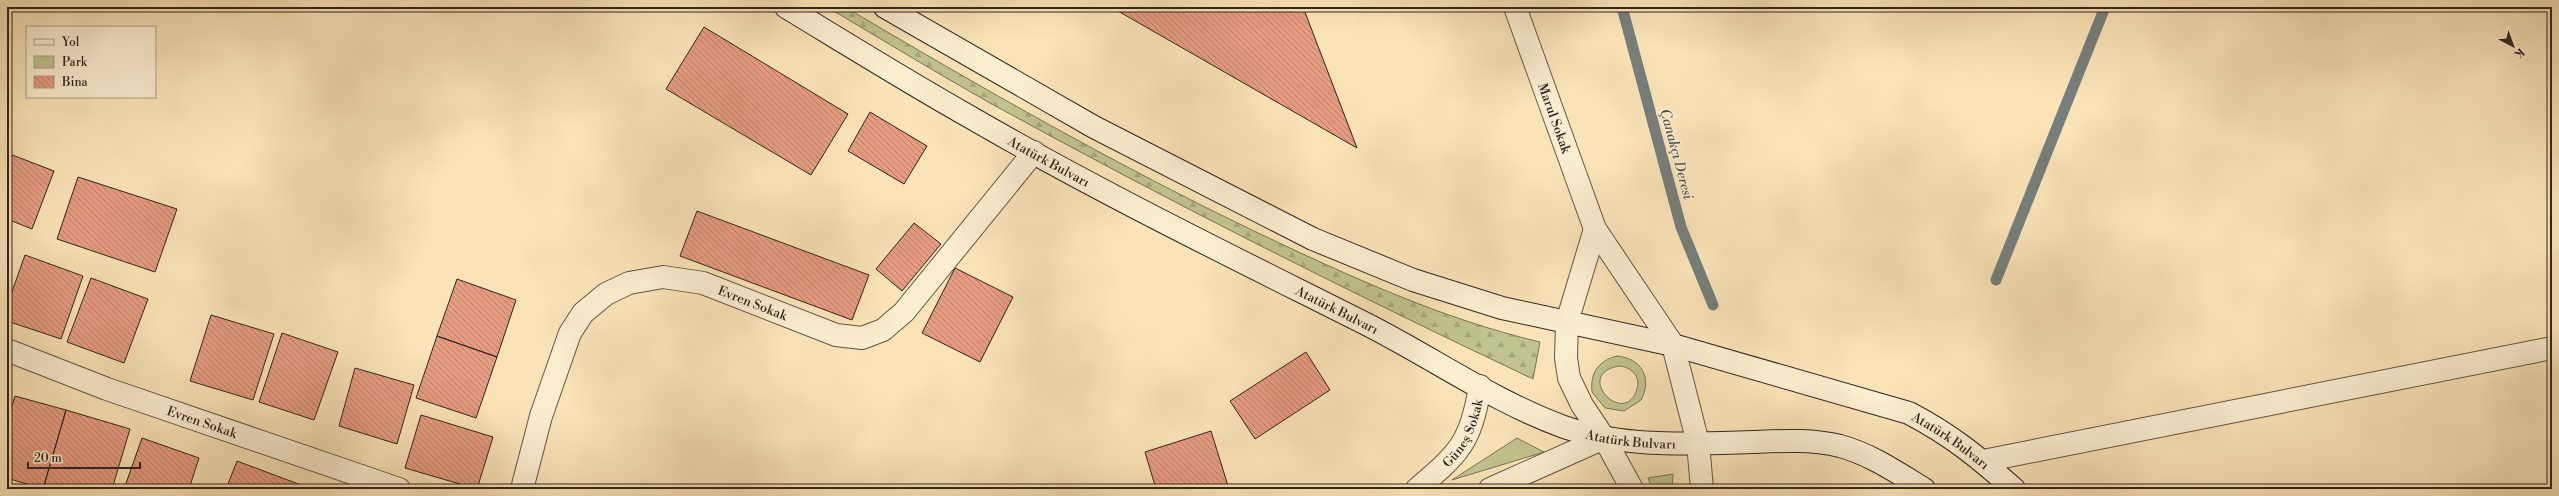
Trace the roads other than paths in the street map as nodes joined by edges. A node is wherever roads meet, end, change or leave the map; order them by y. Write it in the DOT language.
graph roads {
  1 [pos="786,7"];
  2 [pos="885,7"];
  3 [pos="1515,7"];
  4 [pos="1034,152"];
  5 [pos="1595,229"];
  6 [pos="1568,322"];
  7 [pos="1673,345"];
  8 [pos="2552,348"];
  9 [pos="7,350"];
  10 [pos="1480,386"];
  11 [pos="1604,438"];
  12 [pos="1698,444"];
  13 [pos="1983,461"];
  14 [pos="399,489"];
  15 [pos="522,489"];
  16 [pos="1417,489"];
  17 [pos="1490,489"];
  18 [pos="1632,489"];
  19 [pos="1702,489"];
  20 [pos="1924,489"];
  21 [pos="2014,489"];
  1 -- 4 [label="street, Atatürk Bulvarı"];
  2 -- 6 [label="street, Atatürk Bulvarı"];
  3 -- 5 [label="street, Marul Sokak"];
  4 -- 10 [label="street, Atatürk Bulvarı"];
  4 -- 15 [label="street, Evren Sokak"];
  5 -- 6 [label="street"];
  5 -- 7 [label="street, Marul Sokak"];
  6 -- 7 [label="street, Atatürk Bulvarı"];
  6 -- 11 [label="street"];
  7 -- 12 [label="street, Marul Sokak"];
  7 -- 13 [label="street, Atatürk Bulvarı"];
  8 -- 13 [label="street"];
  9 -- 14 [label="street, Evren Sokak"];
  10 -- 11 [label="street, Atatürk Bulvarı"];
  10 -- 16 [label="street, Güneş Sokak"];
  11 -- 12 [label="street, Atatürk Bulvarı"];
  11 -- 17 [label="street"];
  11 -- 18 [label="street"];
  12 -- 19 [label="street, Marul Sokak"];
  12 -- 20 [label="street, Atatürk Bulvarı"];
  13 -- 21 [label="street, Atatürk Bulvarı"];
}
